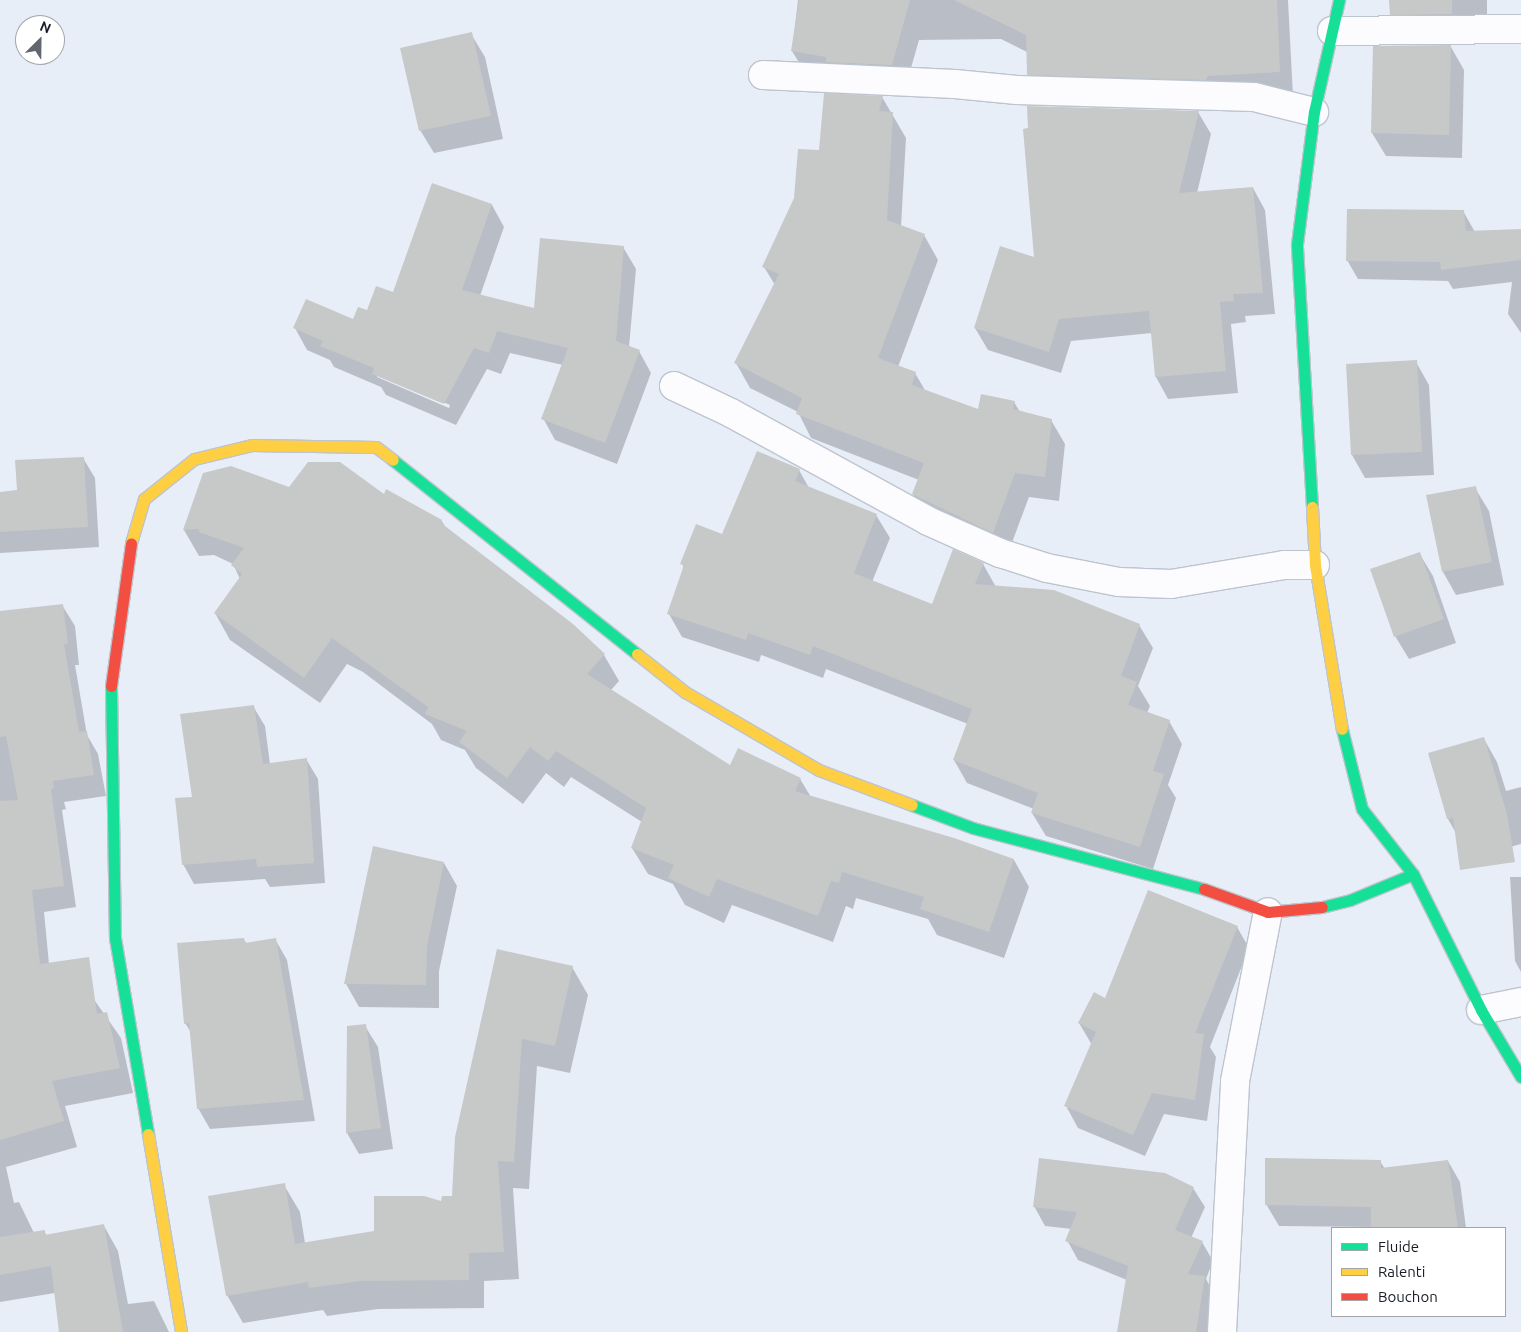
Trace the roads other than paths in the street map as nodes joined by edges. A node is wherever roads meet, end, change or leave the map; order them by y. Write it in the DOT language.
graph roads {
  1 [pos="1339,0"];
  2 [pos="1521,29"];
  3 [pos="1332,31"];
  4 [pos="763,75"];
  5 [pos="1314,112"];
  6 [pos="674,386"];
  7 [pos="1315,566"];
  8 [pos="1413,874"];
  9 [pos="1268,912"];
  10 [pos="1521,1002"];
  11 [pos="1481,1010"];
  12 [pos="1521,1078"];
  13 [pos="181,1332"];
  14 [pos="1222,1332"];
  1 -- 3 [label="street"];
  2 -- 3 [label="street"];
  3 -- 5 [label="street"];
  4 -- 5 [label="street"];
  5 -- 7 [label="street"];
  6 -- 7 [label="street"];
  7 -- 8 [label="street"];
  8 -- 9 [label="street"];
  8 -- 11 [label="street"];
  9 -- 13 [label="street"];
  9 -- 14 [label="street"];
  10 -- 11 [label="street"];
  11 -- 12 [label="street"];
}
